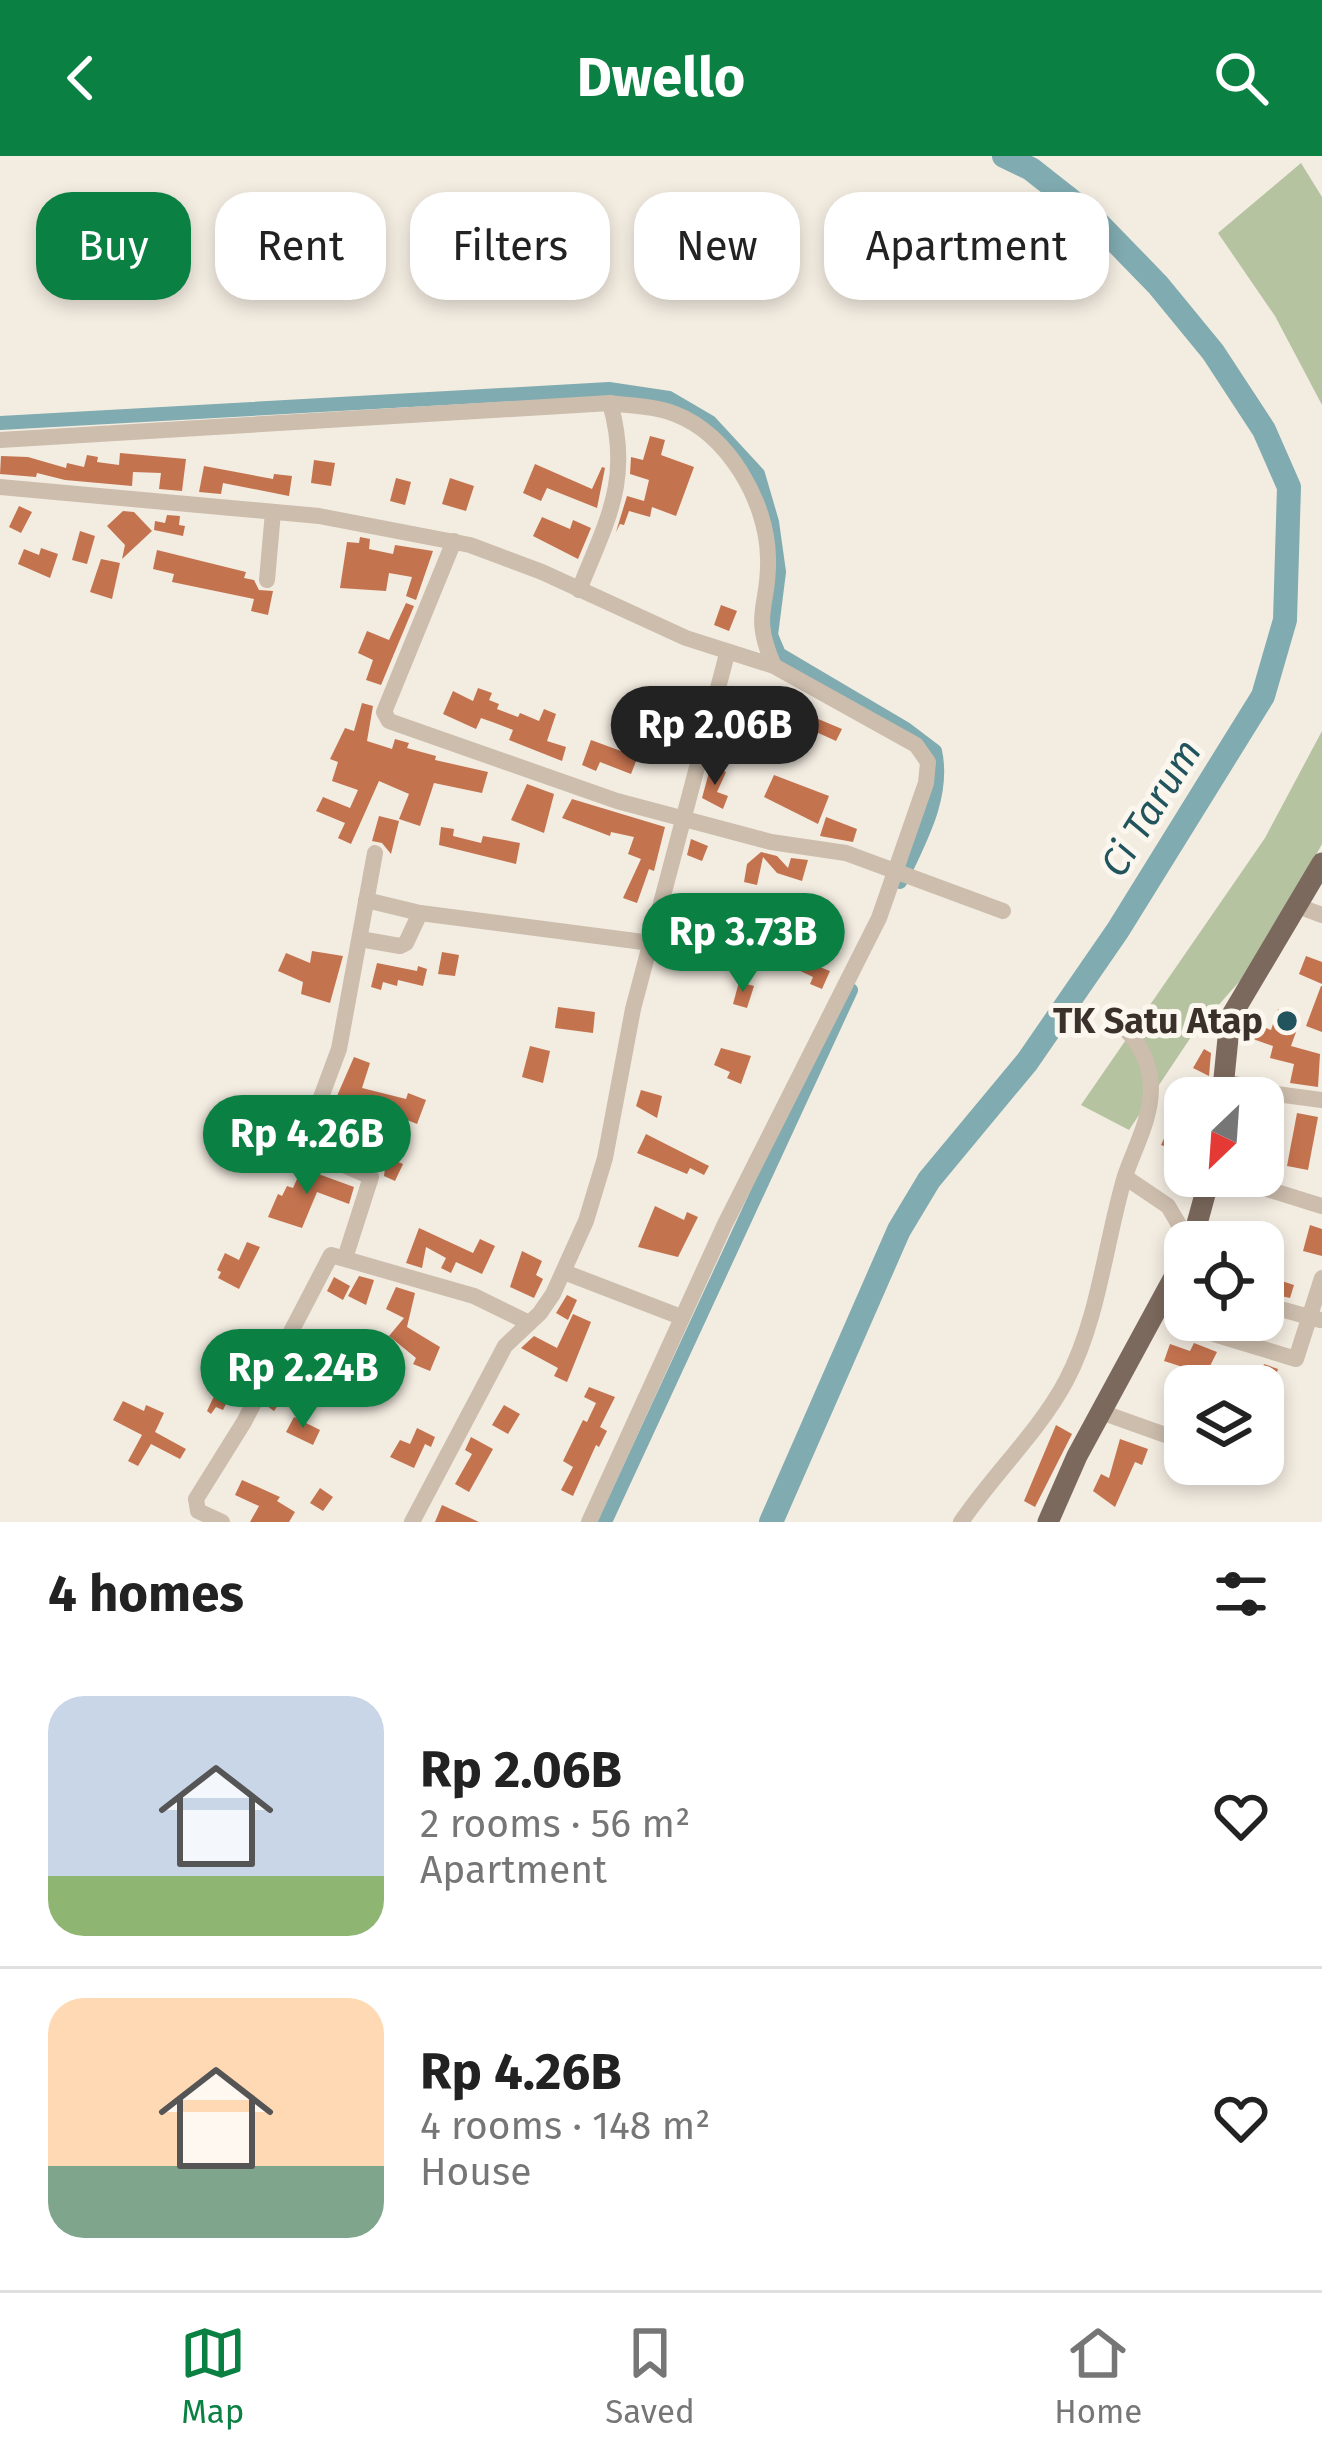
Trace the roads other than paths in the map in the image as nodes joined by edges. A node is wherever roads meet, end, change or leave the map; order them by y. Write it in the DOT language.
graph roads {
  1 [pos="610,404"];
  2 [pos="0,440"];
  3 [pos="0,487"];
  4 [pos="273,512"];
  5 [pos="454,541"];
  6 [pos="267,580"];
  7 [pos="579,590"];
  8 [pos="728,654"];
  9 [pos="773,667"];
  10 [pos="682,821"];
  11 [pos="375,853"];
  12 [pos="1322,863"];
  13 [pos="894,870"];
  14 [pos="366,900"];
  15 [pos="1298,906"];
  16 [pos="1003,910"];
  17 [pos="420,914"];
  18 [pos="1322,915"];
  19 [pos="360,939"];
  20 [pos="651,944"];
  21 [pos="1114,1017"];
  22 [pos="1224,1077"];
  23 [pos="1284,1095"];
  24 [pos="1322,1100"];
  25 [pos="1125,1177"];
  26 [pos="1284,1194"];
  27 [pos="1322,1206"];
  28 [pos="1177,1221"];
  29 [pos="345,1258"];
  30 [pos="564,1272"];
  31 [pos="1322,1278"];
  32 [pos="1164,1299"];
  33 [pos="1160,1306"];
  34 [pos="1164,1308"];
  35 [pos="1284,1310"];
  36 [pos="681,1317"];
  37 [pos="1317,1319"];
  38 [pos="530,1323"];
  39 [pos="1235,1341"];
  40 [pos="1101,1412"];
  41 [pos="1164,1434"];
  42 [pos="222,1522"];
  43 [pos="412,1522"];
  44 [pos="589,1522"];
  45 [pos="961,1522"];
  46 [pos="1048,1522"];
  1 -- 2 [label="street"];
  1 -- 7 [label="street"];
  1 -- 9 [label="street"];
  3 -- 4 [label="street"];
  4 -- 5 [label="street"];
  4 -- 6 [label="street"];
  5 -- 7 [label="street"];
  5 -- 10 [label="street"];
  7 -- 8 [label="street"];
  8 -- 9 [label="street"];
  8 -- 10 [label="street"];
  9 -- 13 [label="street"];
  10 -- 13 [label="street"];
  10 -- 20 [label="street"];
  11 -- 14 [label="street"];
  12 -- 15 [label="main road"];
  13 -- 16 [label="street"];
  13 -- 36 [label="street"];
  14 -- 17 [label="street"];
  14 -- 19 [label="street"];
  15 -- 18 [label="street"];
  15 -- 22 [label="main road"];
  17 -- 19 [label="street"];
  17 -- 20 [label="street"];
  19 -- 29 [label="street"];
  20 -- 30 [label="street"];
  21 -- 25 [label="street"];
  23 -- 24 [label="street"];
  25 -- 28 [label="street"];
  25 -- 45 [label="street"];
  26 -- 27 [label="street"];
  29 -- 38 [label="street"];
  29 -- 42 [label="street"];
  30 -- 36 [label="street"];
  30 -- 38 [label="street"];
  31 -- 37 [label="street"];
  32 -- 33 [label="main road"];
  33 -- 34 [label="street"];
  33 -- 40 [label="main road"];
  35 -- 37 [label="street"];
  36 -- 44 [label="street"];
  37 -- 39 [label="street"];
  38 -- 43 [label="street"];
  40 -- 41 [label="street"];
  40 -- 46 [label="main road"];
}
